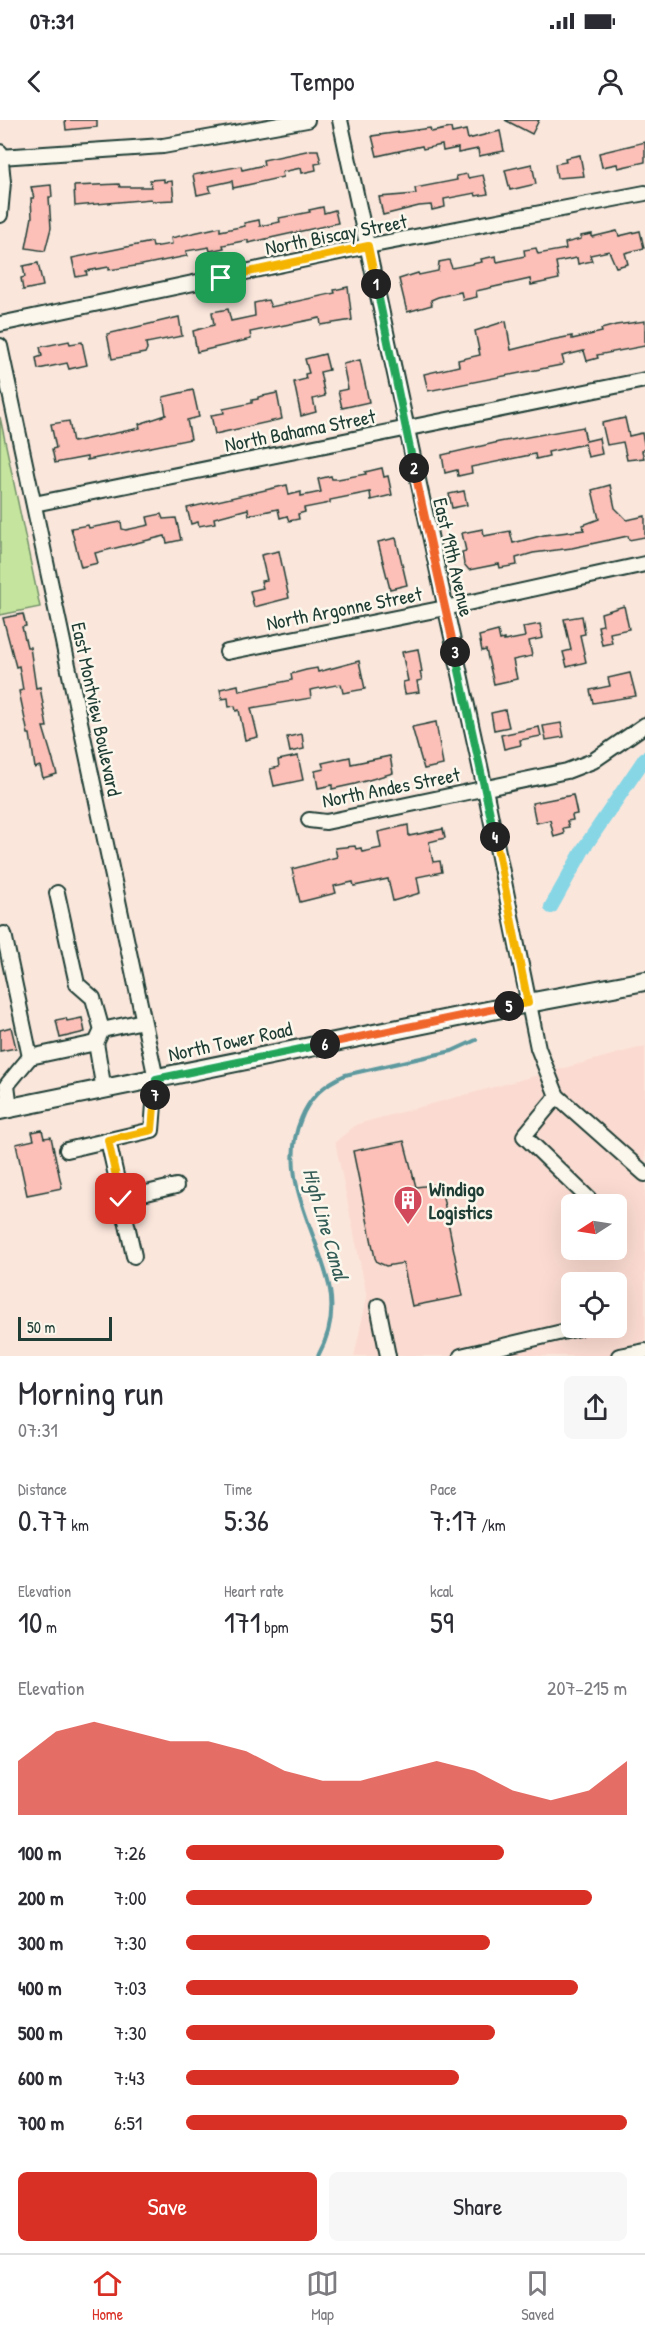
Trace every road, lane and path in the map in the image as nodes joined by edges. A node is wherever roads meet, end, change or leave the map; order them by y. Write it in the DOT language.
graph roads {
  1 [pos="307,120"];
  2 [pos="340,120"];
  3 [pos="0,152"];
  4 [pos="0,157"];
  5 [pos="645,193"];
  6 [pos="0,215"];
  7 [pos="368,246"];
  8 [pos="0,324"];
  9 [pos="0,346"];
  10 [pos="645,380"];
  11 [pos="405,429"];
  12 [pos="34,504"];
  13 [pos="645,564"];
  14 [pos="446,608"];
  15 [pos="227,652"];
  16 [pos="645,725"];
  17 [pos="485,789"];
  18 [pos="309,820"];
  19 [pos="57,894"];
  20 [pos="4,934"];
  21 [pos="645,981"];
  22 [pos="528,1003"];
  23 [pos="143,1021"];
  24 [pos="99,1037"];
  25 [pos="30,1057"];
  26 [pos="156,1079"];
  27 [pos="104,1090"];
  28 [pos="557,1096"];
  29 [pos="5,1109"];
  30 [pos="108,1140"];
  31 [pos="67,1150"];
  32 [pos="645,1174"];
  33 [pos="176,1186"];
  34 [pos="583,1194"];
  35 [pos="121,1199"];
  36 [pos="134,1256"];
  37 [pos="378,1306"];
  38 [pos="561,1332"];
  39 [pos="640,1353"];
  40 [pos="388,1356"];
  41 [pos="461,1356"];
  42 [pos="619,1356"];
  1 -- 4 [label="street"];
  2 -- 7 [label="street, East 19th Avenue"];
  3 -- 4 [label="street"];
  4 -- 6 [label="street"];
  5 -- 7 [label="street, North Biscay Street"];
  7 -- 8 [label="street, North Biscay Street"];
  7 -- 11 [label="street, East 19th Avenue"];
  9 -- 12 [label="street, East Montview Boulevard"];
  10 -- 11 [label="street, North Bahama Street"];
  11 -- 12 [label="street, North Bahama Street"];
  11 -- 14 [label="street, East 19th Avenue"];
  12 -- 23 [label="street, East Montview Boulevard"];
  13 -- 14 [label="street, North Argonne Street"];
  14 -- 15 [label="street, North Argonne Street"];
  14 -- 17 [label="street, East 19th Avenue"];
  16 -- 17 [label="street, North Andes Street"];
  17 -- 18 [label="street, North Andes Street"];
  17 -- 22 [label="street, East 19th Avenue"];
  19 -- 24 [label="street"];
  20 -- 25 [label="street"];
  21 -- 22 [label="main road, North Tower Road"];
  22 -- 26 [label="main road, North Tower Road"];
  22 -- 28 [label="street, East 19th Avenue"];
  23 -- 24 [label="street"];
  23 -- 26 [label="street, East Montview Boulevard"];
  24 -- 25 [label="street"];
  24 -- 27 [label="street"];
  25 -- 29 [label="street"];
  26 -- 27 [label="main road, North Tower Road"];
  26 -- 30 [label="street, East Montview Boulevard"];
  27 -- 29 [label="main road, North Tower Road"];
  28 -- 32 [label="street"];
  28 -- 34 [label="street"];
  30 -- 31 [label="street"];
  30 -- 35 [label="street"];
  33 -- 35 [label="street"];
  35 -- 36 [label="street"];
  37 -- 40 [label="street"];
  38 -- 41 [label="street"];
  39 -- 42 [label="street"];
}
